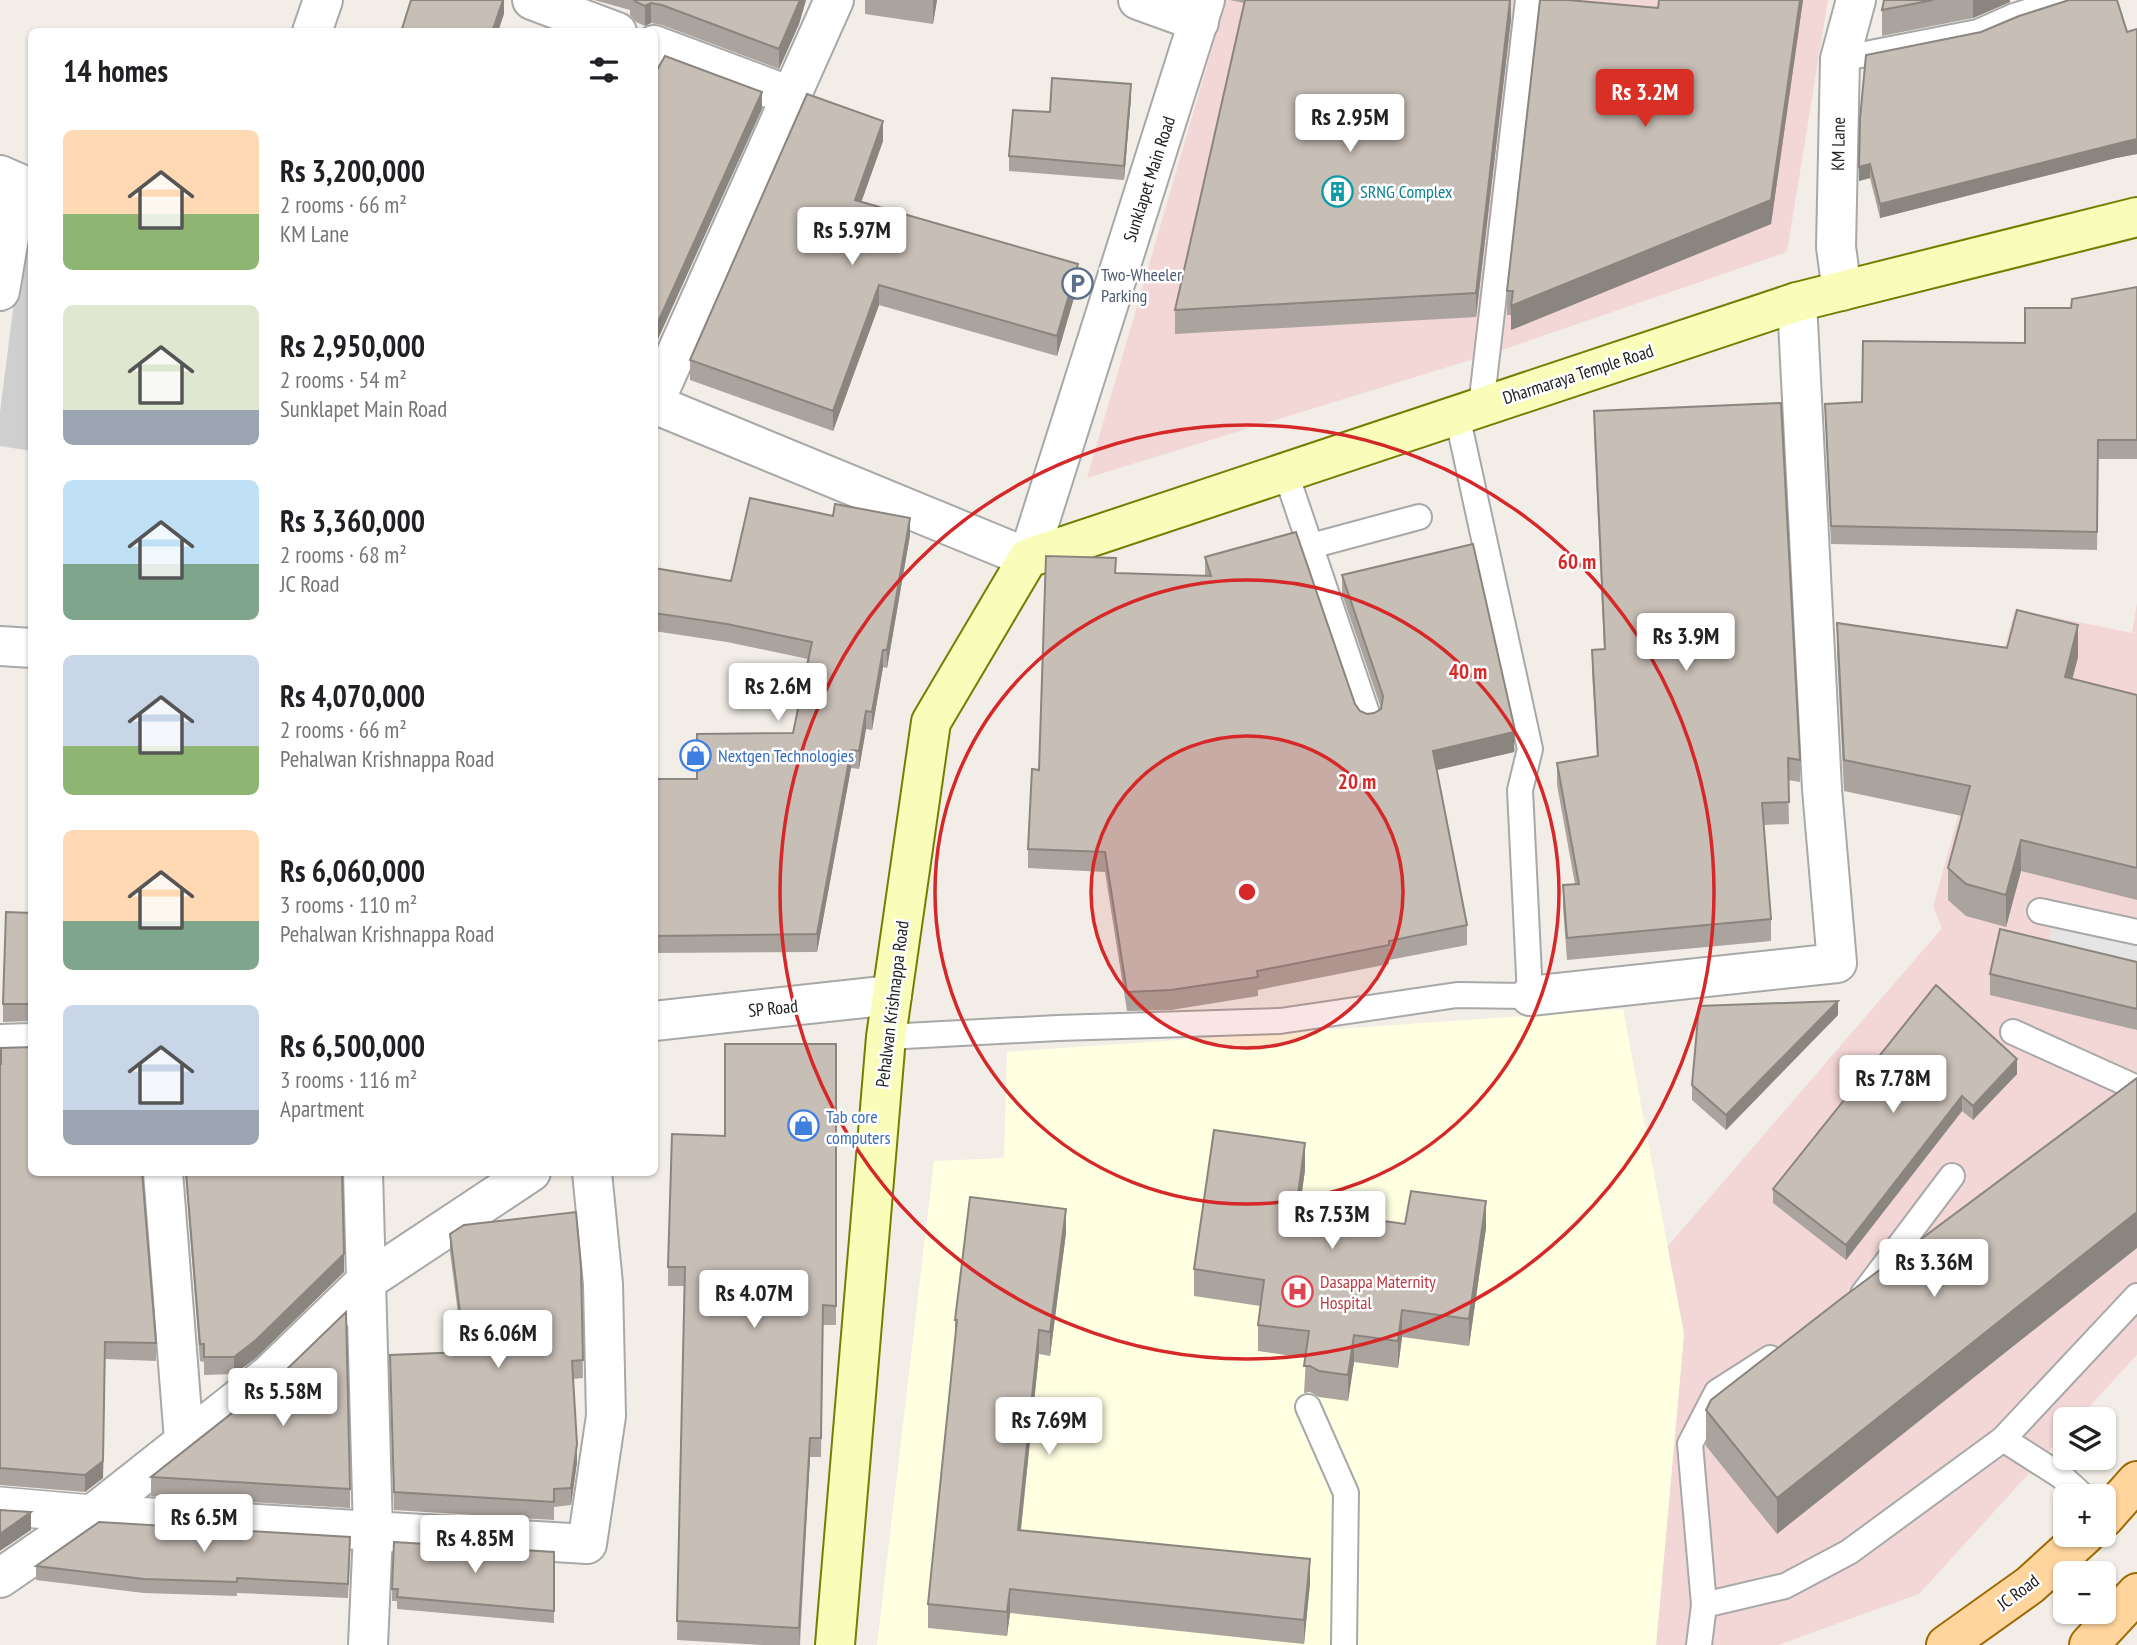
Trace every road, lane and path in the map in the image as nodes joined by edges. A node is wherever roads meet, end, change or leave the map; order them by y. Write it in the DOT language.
graph roads {
  1 [pos="323,0"];
  2 [pos="532,0"];
  3 [pos="834,0"];
  4 [pos="1138,0"];
  5 [pos="1528,0"];
  6 [pos="1856,0"];
  7 [pos="2065,0"];
  8 [pos="1202,11"];
  9 [pos="313,28"];
  10 [pos="606,28"];
  11 [pos="658,47"];
  12 [pos="1840,59"];
  13 [pos="793,97"];
  14 [pos="17,182"];
  15 [pos="2137,217"];
  16 [pos="1842,290"];
  17 [pos="0,291"];
  18 [pos="1797,302"];
  19 [pos="658,395"];
  20 [pos="658,406"];
  21 [pos="1469,411"];
  22 [pos="1285,471"];
  23 [pos="1419,517"];
  24 [pos="1311,546"];
  25 [pos="1028,558"];
  26 [pos="0,646"];
  27 [pos="28,648"];
  28 [pos="1369,719"];
  29 [pos="2040,911"];
  30 [pos="2137,932"];
  31 [pos="892,995"];
  32 [pos="1530,996"];
  33 [pos="658,1021"];
  34 [pos="2013,1032"];
  35 [pos="886,1037"];
  36 [pos="28,1043"];
  37 [pos="0,1044"];
  38 [pos="2137,1088"];
  39 [pos="163,1176"];
  40 [pos="363,1176"];
  41 [pos="525,1176"];
  42 [pos="592,1176"];
  43 [pos="1952,1176"];
  44 [pos="365,1282"];
  45 [pos="2137,1296"];
  46 [pos="1845,1309"];
  47 [pos="1787,1347"];
  48 [pos="1308,1406"];
  49 [pos="2003,1439"];
  50 [pos="184,1440"];
  51 [pos="2137,1481"];
  52 [pos="2067,1484"];
  53 [pos="2116,1499"];
  54 [pos="0,1506"];
  55 [pos="93,1514"];
  56 [pos="373,1532"];
  57 [pos="2066,1547"];
  58 [pos="0,1578"];
  59 [pos="2137,1593"];
  60 [pos="1704,1605"];
  61 [pos="368,1645"];
  62 [pos="835,1645"];
  63 [pos="1344,1645"];
  64 [pos="1699,1645"];
  65 [pos="1946,1645"];
  66 [pos="2089,1645"];
  1 -- 9 [label="street"];
  2 -- 10 [label="street"];
  3 -- 13 [label="street"];
  4 -- 8 [label="street"];
  5 -- 21 [label="lane"];
  6 -- 12 [label="street, KM Lane"];
  7 -- 12 [label="lane"];
  8 -- 25 [label="street, Sunklapet Main Road"];
  11 -- 13 [label="street"];
  12 -- 16 [label="street, KM Lane"];
  13 -- 19 [label="street"];
  14 -- 17 [label="street"];
  15 -- 16 [label="main road, Dharmaraya Temple Road"];
  16 -- 18 [label="main road, Dharmaraya Temple Road"];
  18 -- 21 [label="main road, Dharmaraya Temple Road"];
  18 -- 32 [label="street"];
  20 -- 25 [label="street"];
  21 -- 22 [label="main road, Dharmaraya Temple Road"];
  21 -- 32 [label="lane"];
  22 -- 24 [label="lane"];
  22 -- 25 [label="main road, Dharmaraya Temple Road"];
  23 -- 24 [label="lane"];
  24 -- 28 [label="lane"];
  25 -- 31 [label="main road, Pehalwan Krishnappa Road"];
  26 -- 27 [label="street"];
  29 -- 30 [label="lane"];
  31 -- 33 [label="street, SP Road"];
  31 -- 35 [label="main road, Pehalwan Krishnappa Road"];
  32 -- 35 [label="lane"];
  34 -- 38 [label="lane"];
  35 -- 62 [label="main road, Pehalwan Krishnappa Road"];
  36 -- 37 [label="street"];
  39 -- 50 [label="street"];
  40 -- 44 [label="street"];
  41 -- 44 [label="street"];
  42 -- 56 [label="street"];
  43 -- 46 [label="lane"];
  44 -- 50 [label="street"];
  44 -- 56 [label="street"];
  45 -- 49 [label="lane"];
  47 -- 60 [label="lane"];
  48 -- 63 [label="lane"];
  49 -- 52 [label="lane"];
  49 -- 60 [label="lane"];
  50 -- 55 [label="street"];
  51 -- 53 [label="main road, JC Road"];
  54 -- 55 [label="street"];
  55 -- 56 [label="street"];
  55 -- 58 [label="street"];
  56 -- 61 [label="street"];
  57 -- 65 [label="main road, JC Road"];
  59 -- 66 [label="main road"];
  60 -- 64 [label="lane"];
}
